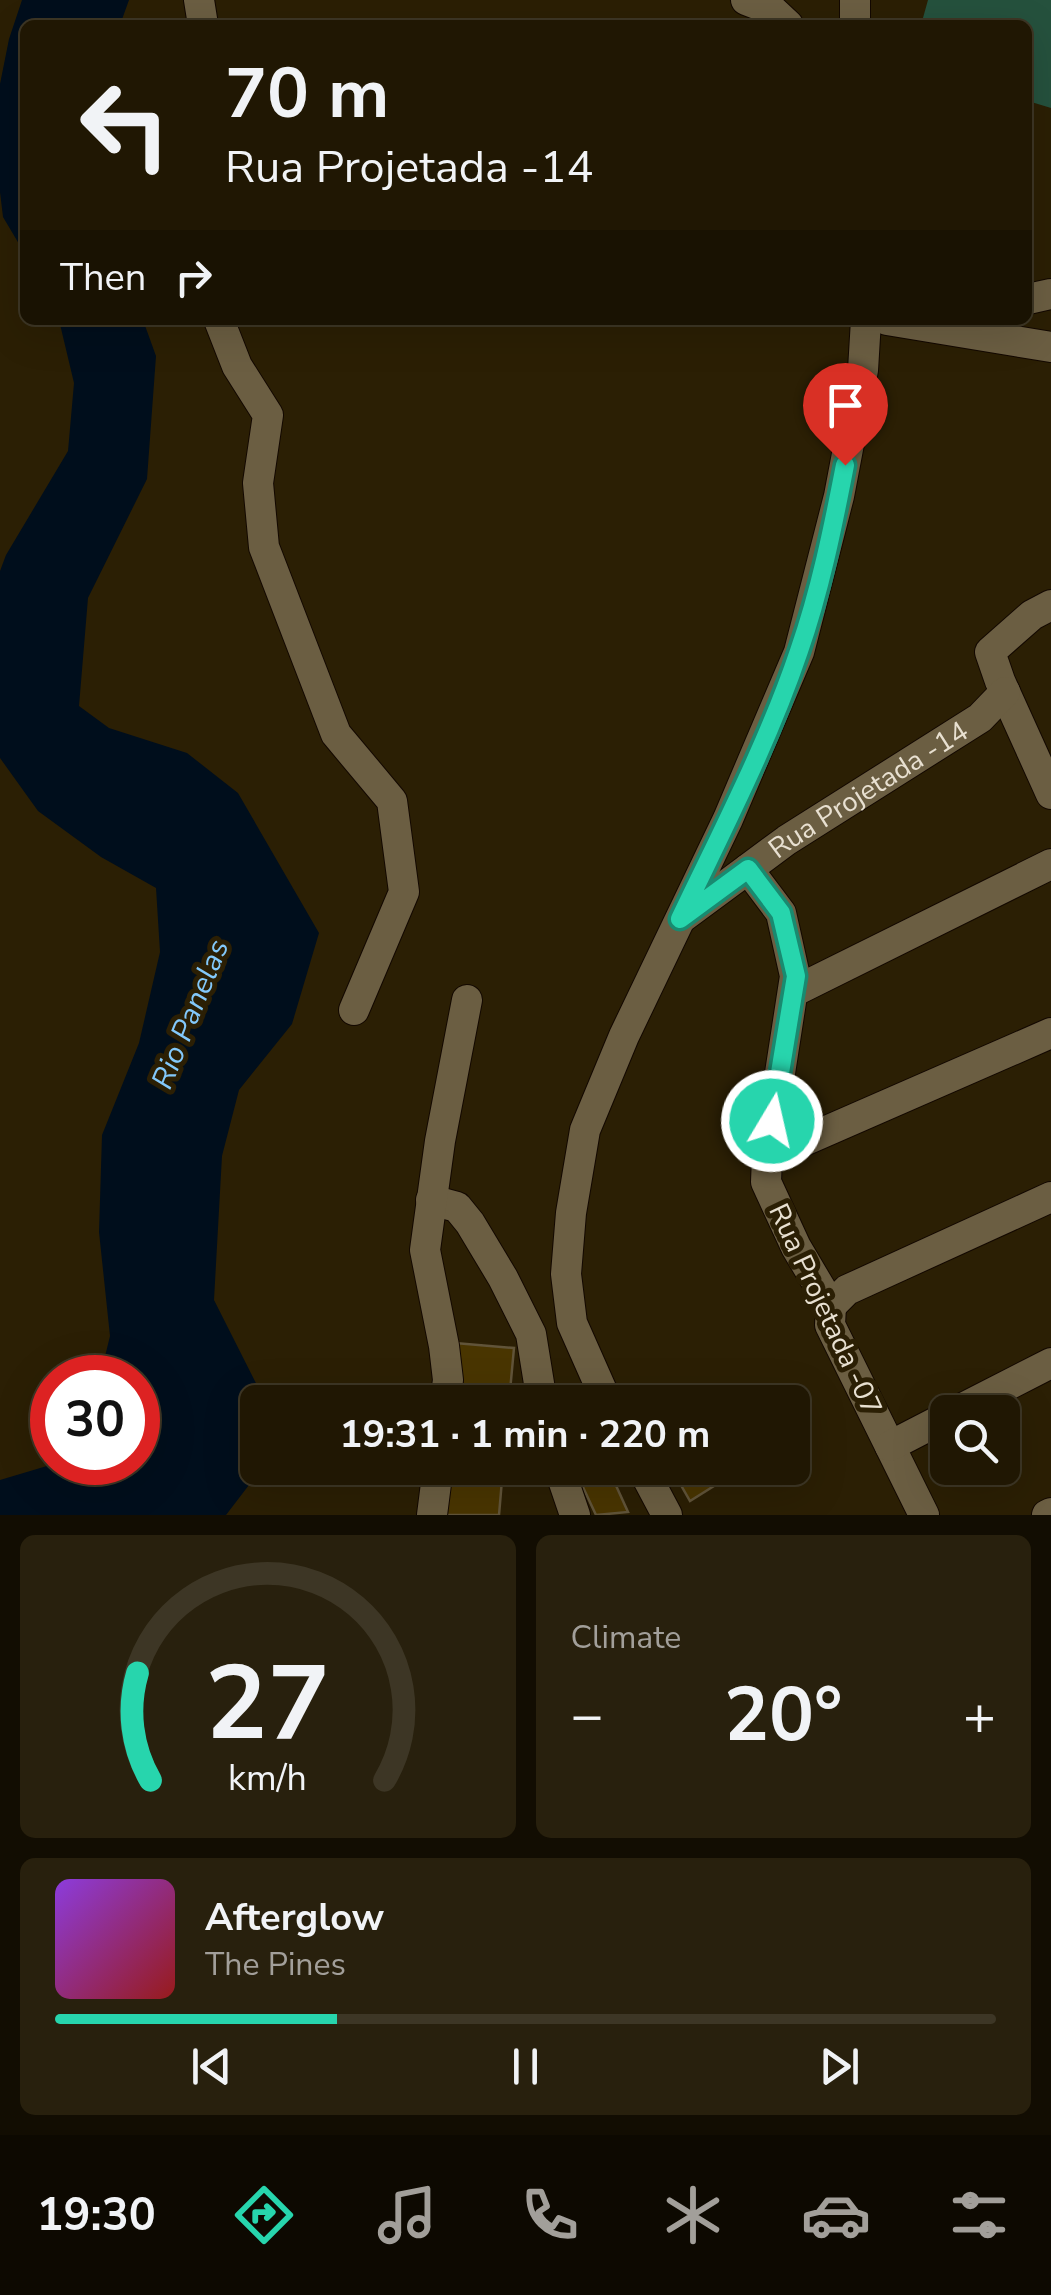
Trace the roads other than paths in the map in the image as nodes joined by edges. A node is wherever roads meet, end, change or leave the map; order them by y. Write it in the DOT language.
graph roads {
  1 [pos="746,0"];
  2 [pos="783,20"];
  3 [pos="220,325"];
  4 [pos="866,325"];
  5 [pos="934,325"];
  6 [pos="1051,347"];
  7 [pos="1051,605"];
  8 [pos="1002,687"];
  9 [pos="1051,794"];
  10 [pos="1051,864"];
  11 [pos="748,869"];
  12 [pos="680,919"];
  13 [pos="792,992"];
  14 [pos="467,1000"];
  15 [pos="354,1010"];
  16 [pos="1051,1033"];
  17 [pos="767,1157"];
  18 [pos="1051,1197"];
  19 [pos="431,1200"];
  20 [pos="831,1306"];
  21 [pos="1051,1363"];
  22 [pos="448,1385"];
  23 [pos="539,1385"];
  24 [pos="599,1385"];
  25 [pos="988,1395"];
  26 [pos="930,1425"];
  27 [pos="890,1446"];
  28 [pos="436,1485"];
  29 [pos="565,1485"];
  30 [pos="651,1485"];
  31 [pos="432,1515"];
  32 [pos="576,1515"];
  33 [pos="667,1515"];
  34 [pos="924,1515"];
  1 -- 2 [label="street"];
  3 -- 15 [label="street"];
  4 -- 12 [label="street"];
  5 -- 6 [label="street"];
  7 -- 8 [label="street"];
  8 -- 9 [label="street"];
  8 -- 11 [label="street, Rua Projetada -14"];
  10 -- 13 [label="street"];
  11 -- 12 [label="street, Rua Projetada -14"];
  11 -- 13 [label="street, Rua Projetada -07"];
  12 -- 24 [label="street"];
  13 -- 17 [label="street, Rua Projetada -07"];
  14 -- 19 [label="street"];
  16 -- 17 [label="street"];
  17 -- 20 [label="street, Rua Projetada -07"];
  18 -- 20 [label="street"];
  19 -- 22 [label="street"];
  19 -- 23 [label="street"];
  20 -- 27 [label="street, Rua Projetada -07"];
  21 -- 25 [label="street"];
  26 -- 27 [label="street"];
  27 -- 34 [label="street, Rua Projetada -07"];
  28 -- 31 [label="street"];
  29 -- 32 [label="street"];
  30 -- 33 [label="street"];
}
